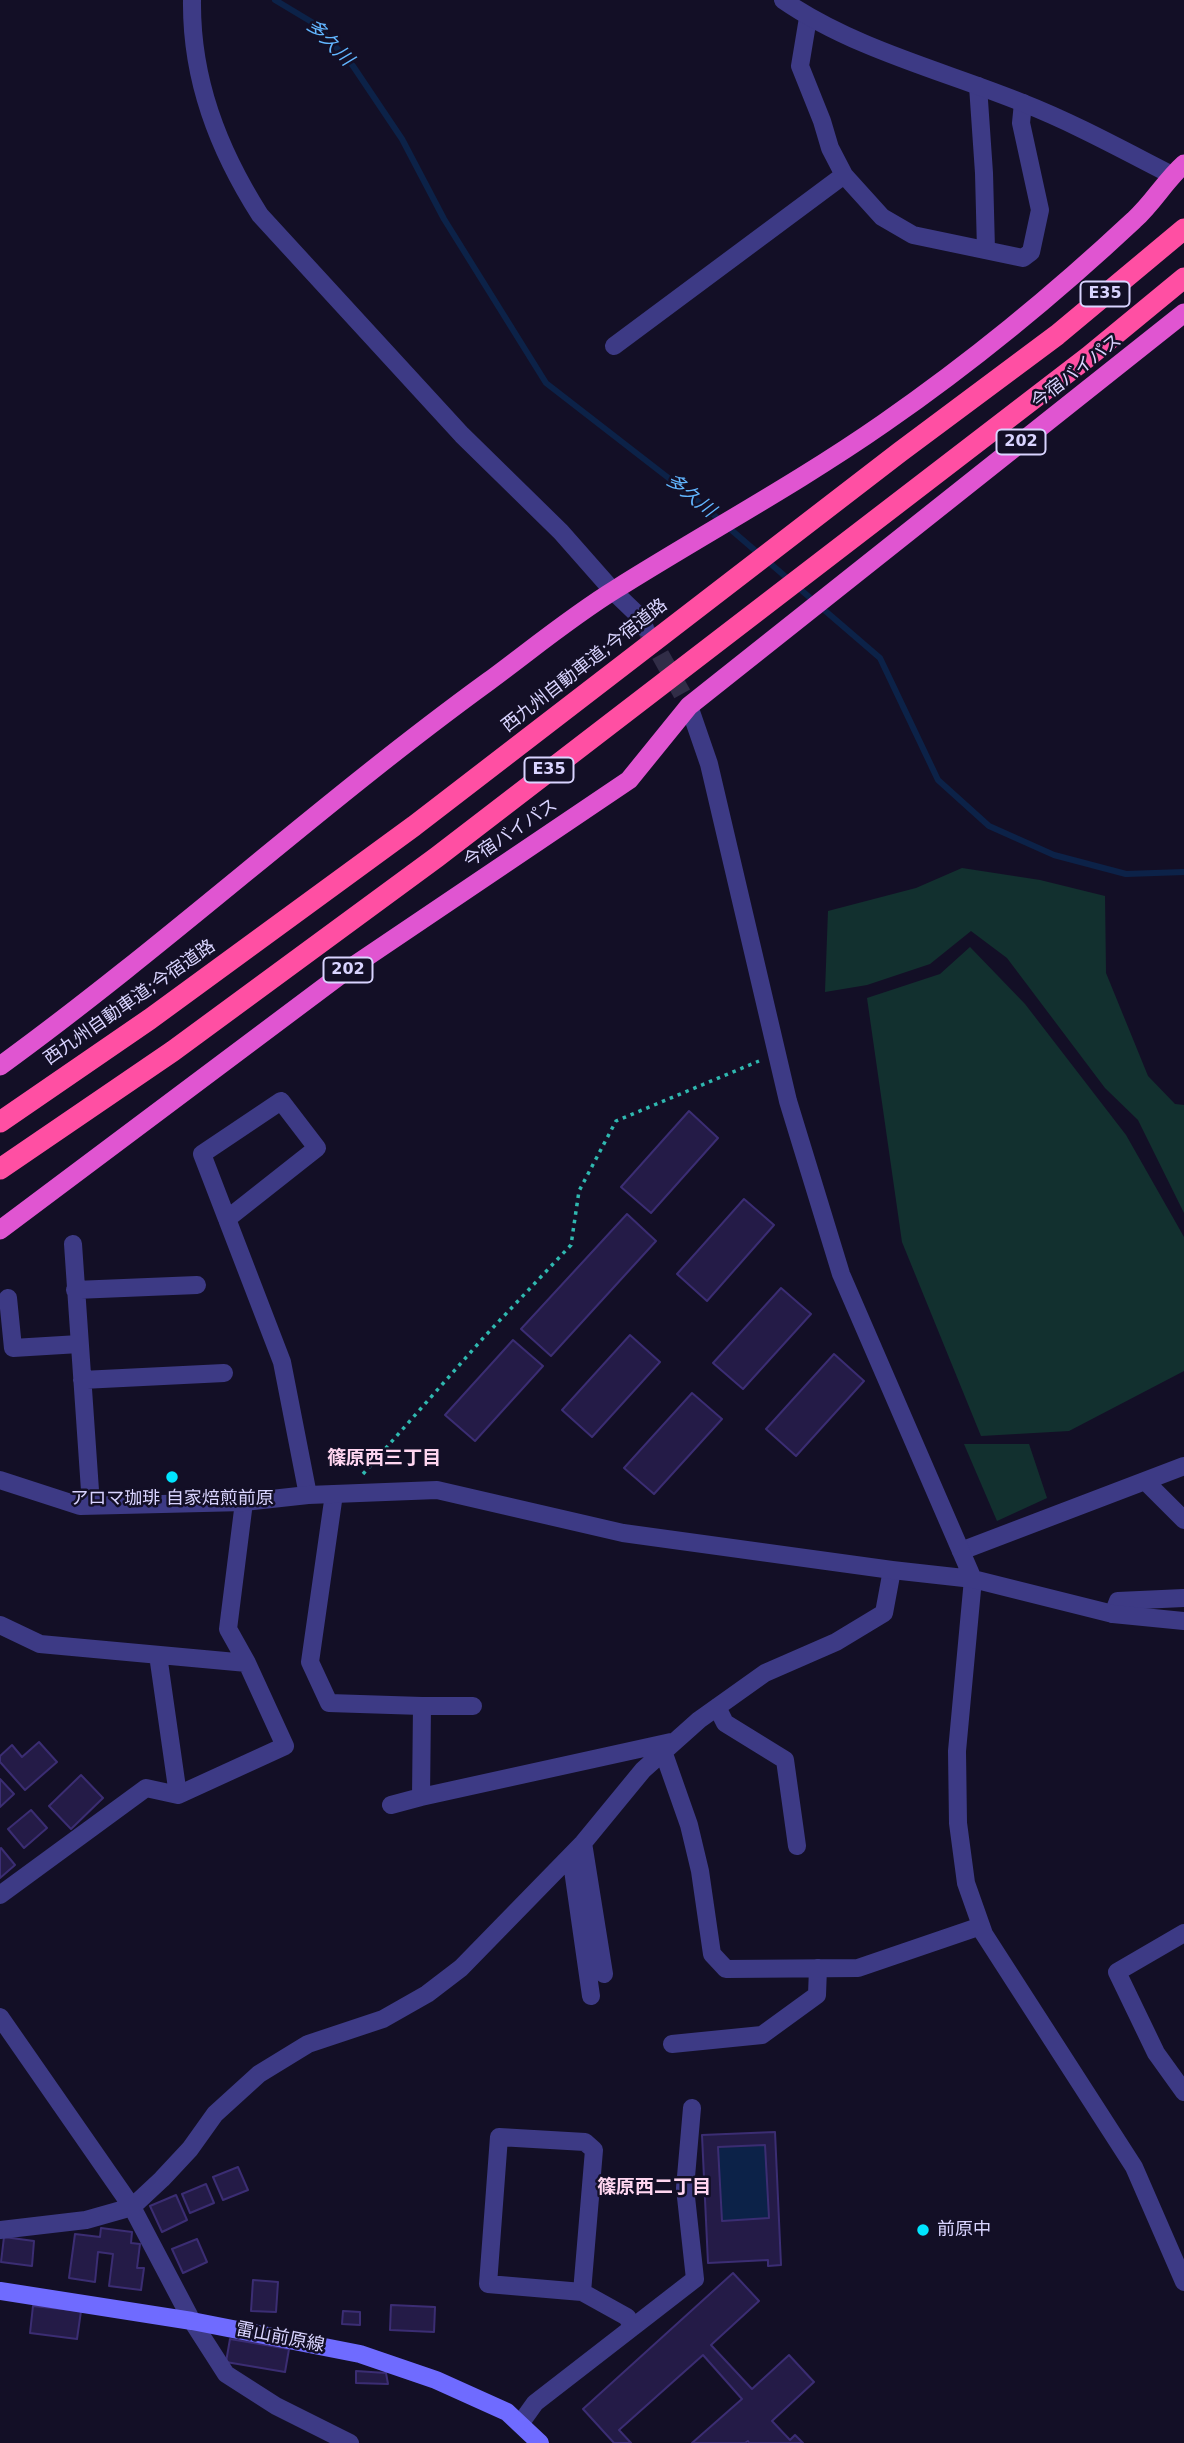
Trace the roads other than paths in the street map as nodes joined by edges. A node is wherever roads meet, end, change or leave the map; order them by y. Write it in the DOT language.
graph roads {
  1 [pos="192,0"];
  2 [pos="783,0"];
  3 [pos="808,18"];
  4 [pos="978,86"];
  5 [pos="1023,103"];
  6 [pos="1178,170"];
  7 [pos="844,175"];
  8 [pos="1184,229"];
  9 [pos="986,250"];
  10 [pos="1184,278"];
  11 [pos="1184,313"];
  12 [pos="614,346"];
  13 [pos="613,591"];
  14 [pos="645,628"];
  15 [pos="689,706"];
  16 [pos="0,1066"];
  17 [pos="0,1122"];
  18 [pos="0,1169"];
  19 [pos="227,1219"];
  20 [pos="0,1230"];
  21 [pos="73,1244"];
  22 [pos="197,1285"];
  23 [pos="75,1290"];
  24 [pos="8,1298"];
  25 [pos="79,1344"];
  26 [pos="224,1373"];
  27 [pos="82,1380"];
  28 [pos="1184,1466"];
  29 [pos="0,1480"];
  30 [pos="1146,1482"];
  31 [pos="340,1494"];
  32 [pos="308,1495"];
  33 [pos="244,1502"];
  34 [pos="91,1505"];
  35 [pos="1184,1520"];
  36 [pos="961,1551"];
  37 [pos="891,1570"];
  38 [pos="973,1579"];
  39 [pos="1184,1598"];
  40 [pos="1113,1614"];
  41 [pos="1184,1621"];
  42 [pos="0,1625"];
  43 [pos="158,1655"];
  44 [pos="247,1663"];
  45 [pos="422,1706"];
  46 [pos="473,1706"];
  47 [pos="717,1707"];
  48 [pos="669,1746"];
  49 [pos="178,1795"];
  50 [pos="421,1797"];
  51 [pos="391,1805"];
  52 [pos="797,1846"];
  53 [pos="577,1849"];
  54 [pos="0,1895"];
  55 [pos="981,1926"];
  56 [pos="1181,1941"];
  57 [pos="818,1968"];
  58 [pos="604,1974"];
  59 [pos="591,1996"];
  60 [pos="0,2017"];
  61 [pos="672,2044"];
  62 [pos="1184,2092"];
  63 [pos="692,2108"];
  64 [pos="132,2207"];
  65 [pos="0,2230"];
  66 [pos="1184,2282"];
  67 [pos="0,2291"];
  68 [pos="582,2292"];
  69 [pos="192,2321"];
  70 [pos="633,2327"];
  71 [pos="520,2424"];
  72 [pos="351,2443"];
  73 [pos="540,2443"];
  1 -- 13 [label="street"];
  2 -- 3 [label="street"];
  3 -- 4 [label="street"];
  3 -- 7 [label="street"];
  4 -- 5 [label="street"];
  4 -- 9 [label="street"];
  5 -- 6 [label="street"];
  5 -- 9 [label="street"];
  6 -- 13 [label="highway"];
  7 -- 9 [label="street"];
  7 -- 12 [label="street"];
  8 -- 17 [label="highway, 西九州自動車道;今宿道路 / E35"];
  10 -- 18 [label="highway, E35"];
  11 -- 15 [label="highway, 今宿バイパス / 202"];
  13 -- 14 [label="street"];
  13 -- 16 [label="highway"];
  15 -- 20 [label="highway, 今宿バイパス / 202"];
  15 -- 36 [label="street"];
  19 -- 19 [label="street"];
  19 -- 32 [label="street"];
  21 -- 23 [label="street"];
  22 -- 23 [label="street"];
  23 -- 25 [label="street"];
  24 -- 25 [label="street"];
  25 -- 27 [label="street"];
  26 -- 27 [label="street"];
  27 -- 34 [label="street"];
  28 -- 30 [label="street"];
  29 -- 34 [label="street"];
  30 -- 35 [label="street"];
  30 -- 36 [label="street"];
  31 -- 32 [label="street"];
  31 -- 37 [label="street"];
  31 -- 45 [label="street"];
  32 -- 33 [label="street"];
  33 -- 34 [label="street"];
  33 -- 44 [label="street"];
  36 -- 38 [label="street"];
  37 -- 38 [label="street"];
  37 -- 47 [label="street"];
  38 -- 40 [label="street"];
  38 -- 55 [label="street"];
  39 -- 40 [label="street"];
  40 -- 41 [label="street"];
  42 -- 43 [label="street"];
  43 -- 44 [label="street"];
  43 -- 49 [label="street"];
  44 -- 49 [label="street"];
  45 -- 46 [label="street"];
  45 -- 50 [label="street"];
  47 -- 48 [label="street"];
  47 -- 52 [label="street"];
  48 -- 50 [label="street"];
  48 -- 53 [label="street"];
  48 -- 57 [label="street"];
  49 -- 54 [label="street"];
  50 -- 51 [label="street"];
  53 -- 58 [label="street"];
  53 -- 59 [label="street"];
  53 -- 64 [label="street"];
  55 -- 57 [label="street"];
  55 -- 66 [label="street"];
  56 -- 62 [label="street"];
  57 -- 61 [label="street"];
  60 -- 64 [label="street"];
  63 -- 70 [label="street"];
  64 -- 65 [label="street"];
  64 -- 69 [label="street"];
  67 -- 69 [label="main road, 雷山前原線"];
  68 -- 68 [label="street"];
  68 -- 70 [label="street"];
  69 -- 71 [label="main road, 雷山前原線"];
  69 -- 72 [label="street"];
  70 -- 71 [label="street"];
  71 -- 73 [label="main road, 雷山前原線"];
}
